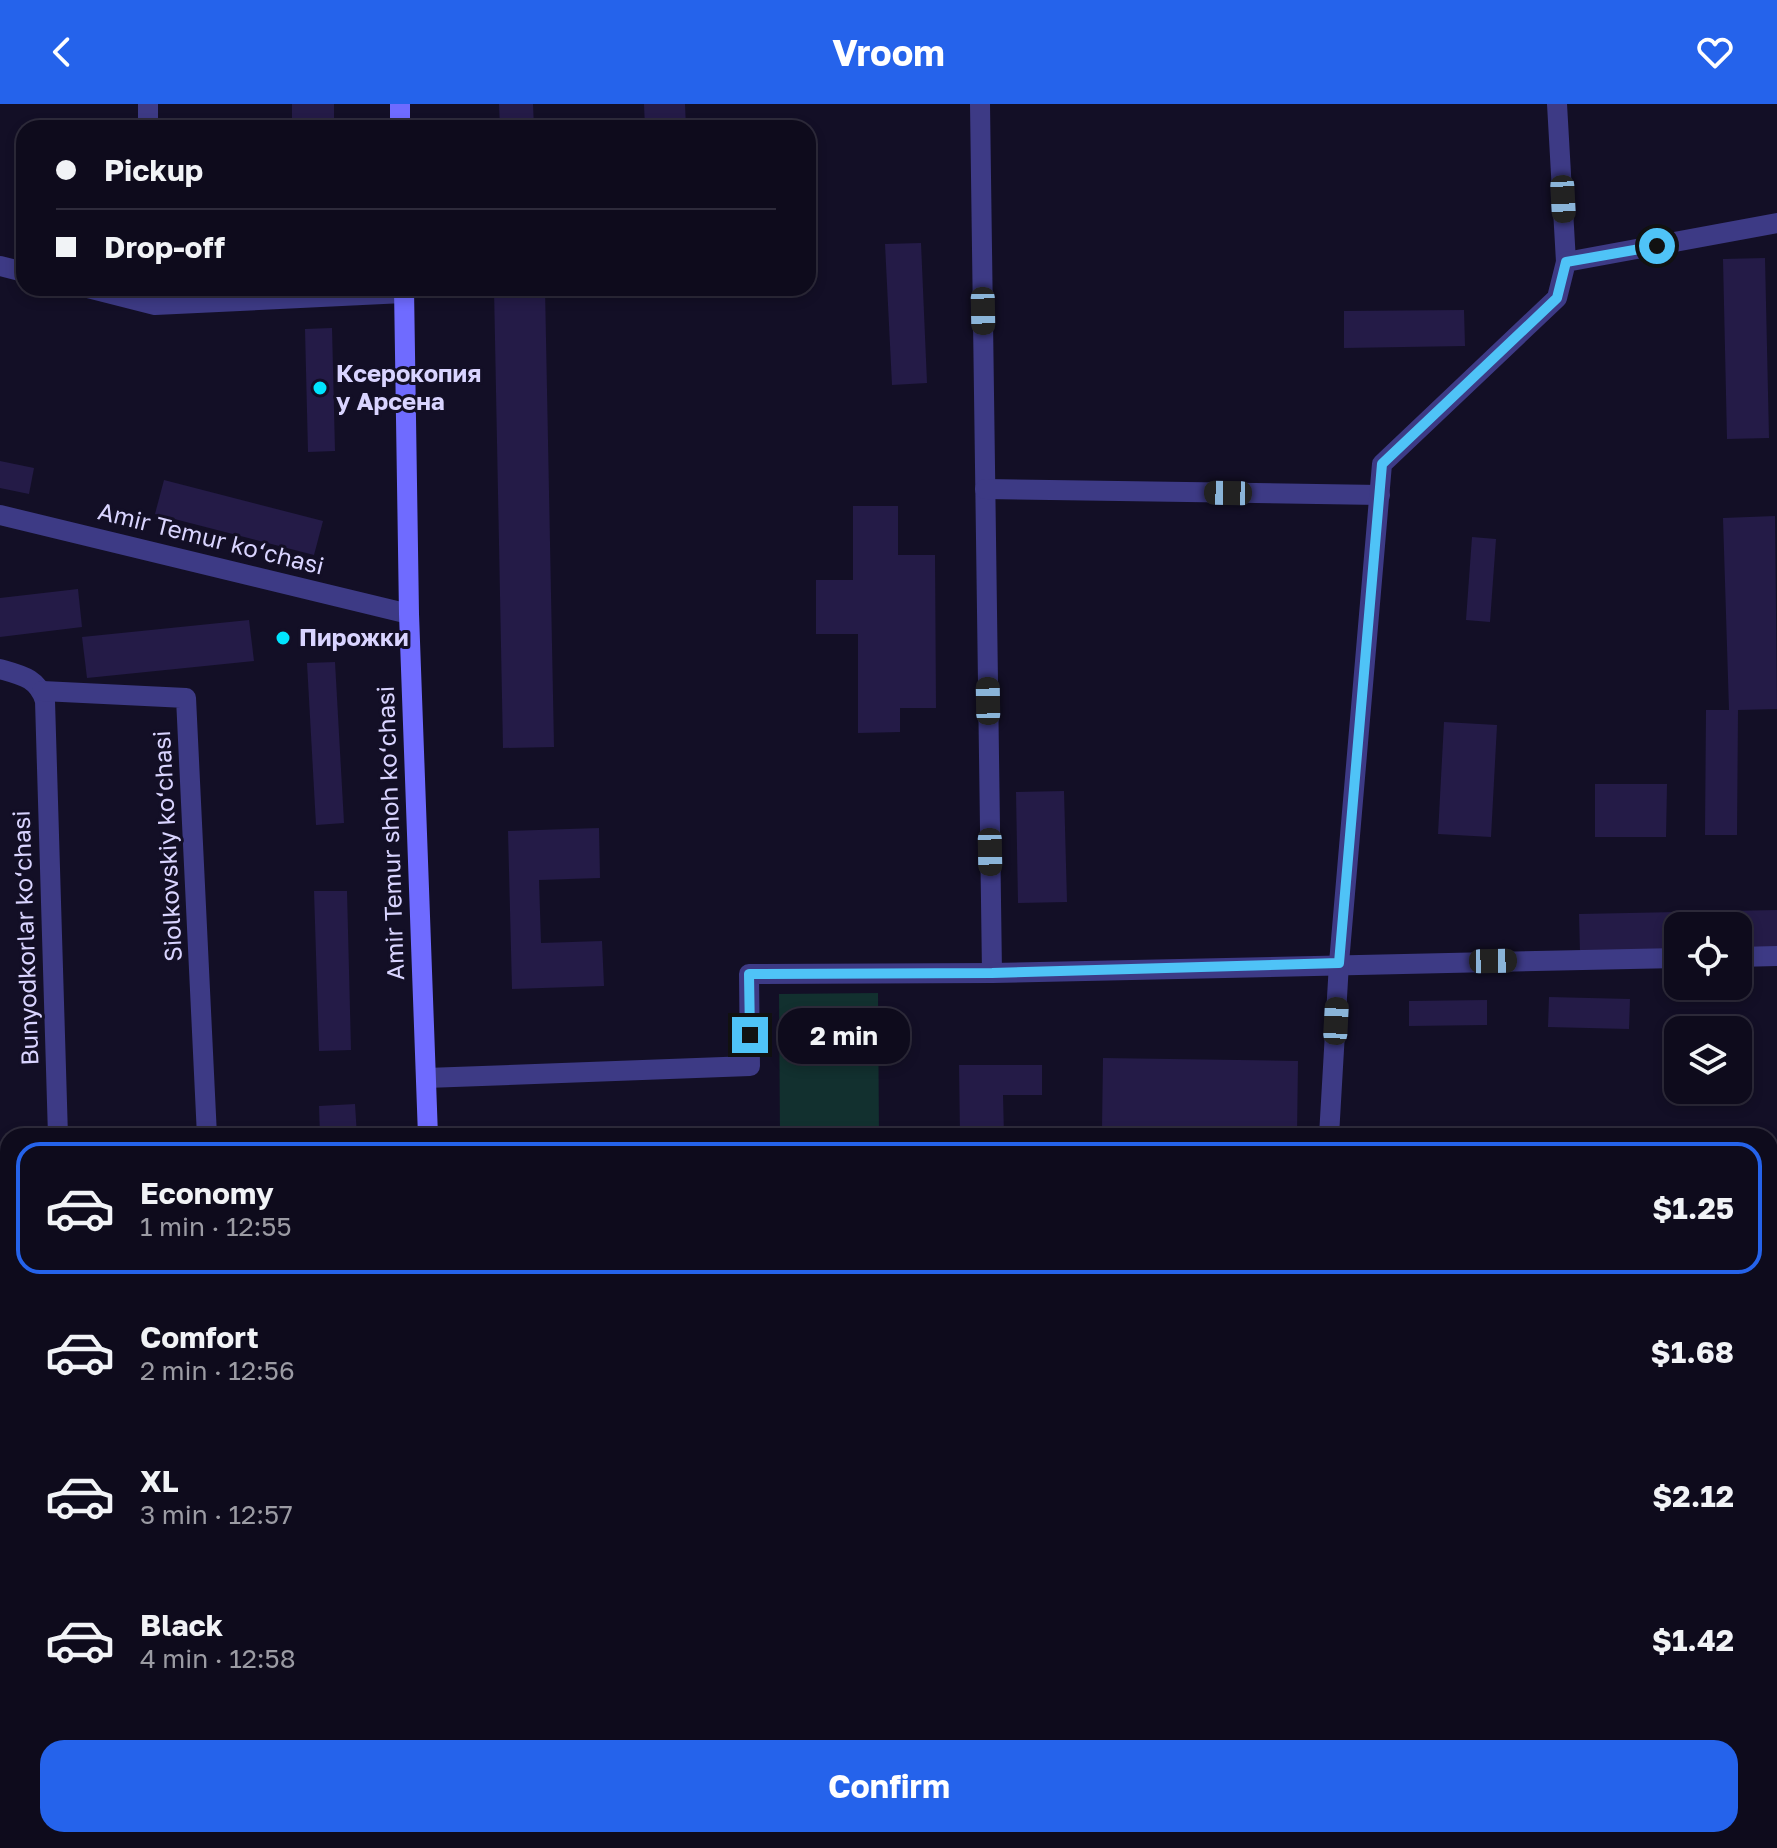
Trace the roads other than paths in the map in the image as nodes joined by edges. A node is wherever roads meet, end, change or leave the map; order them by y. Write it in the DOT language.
graph roads {
  1 [pos="980,104"];
  2 [pos="1557,104"];
  3 [pos="1777,223"];
  4 [pos="1566,262"];
  5 [pos="190,296"];
  6 [pos="404,296"];
  7 [pos="154,297"];
  8 [pos="985,489"];
  9 [pos="1380,495"];
  10 [pos="0,515"];
  11 [pos="409,614"];
  12 [pos="0,669"];
  13 [pos="42,691"];
  14 [pos="1777,956"];
  15 [pos="1752,957"];
  16 [pos="1664,958"];
  17 [pos="1339,963"];
  18 [pos="992,973"];
  19 [pos="426,1078"];
  20 [pos="58,1128"];
  21 [pos="207,1128"];
  22 [pos="428,1128"];
  23 [pos="1329,1128"];
  1 -- 8 [label="street"];
  2 -- 4 [label="street"];
  3 -- 4 [label="street"];
  4 -- 9 [label="street"];
  5 -- 7 [label="street"];
  6 -- 11 [label="main road, Amir Temur shoh ko‘chasi"];
  8 -- 9 [label="street"];
  8 -- 18 [label="street"];
  9 -- 17 [label="street"];
  10 -- 11 [label="street, Amir Temur ko‘chasi"];
  11 -- 19 [label="main road, Amir Temur shoh ko‘chasi"];
  12 -- 13 [label="street"];
  13 -- 20 [label="street, Bunyodkorlar ko‘chasi"];
  13 -- 21 [label="street, Siolkovskiy ko‘chasi"];
  14 -- 15 [label="street"];
  16 -- 17 [label="street"];
  17 -- 18 [label="street"];
  17 -- 23 [label="street"];
  18 -- 19 [label="street"];
  19 -- 22 [label="main road, Amir Temur shoh ko‘chasi"];
}
